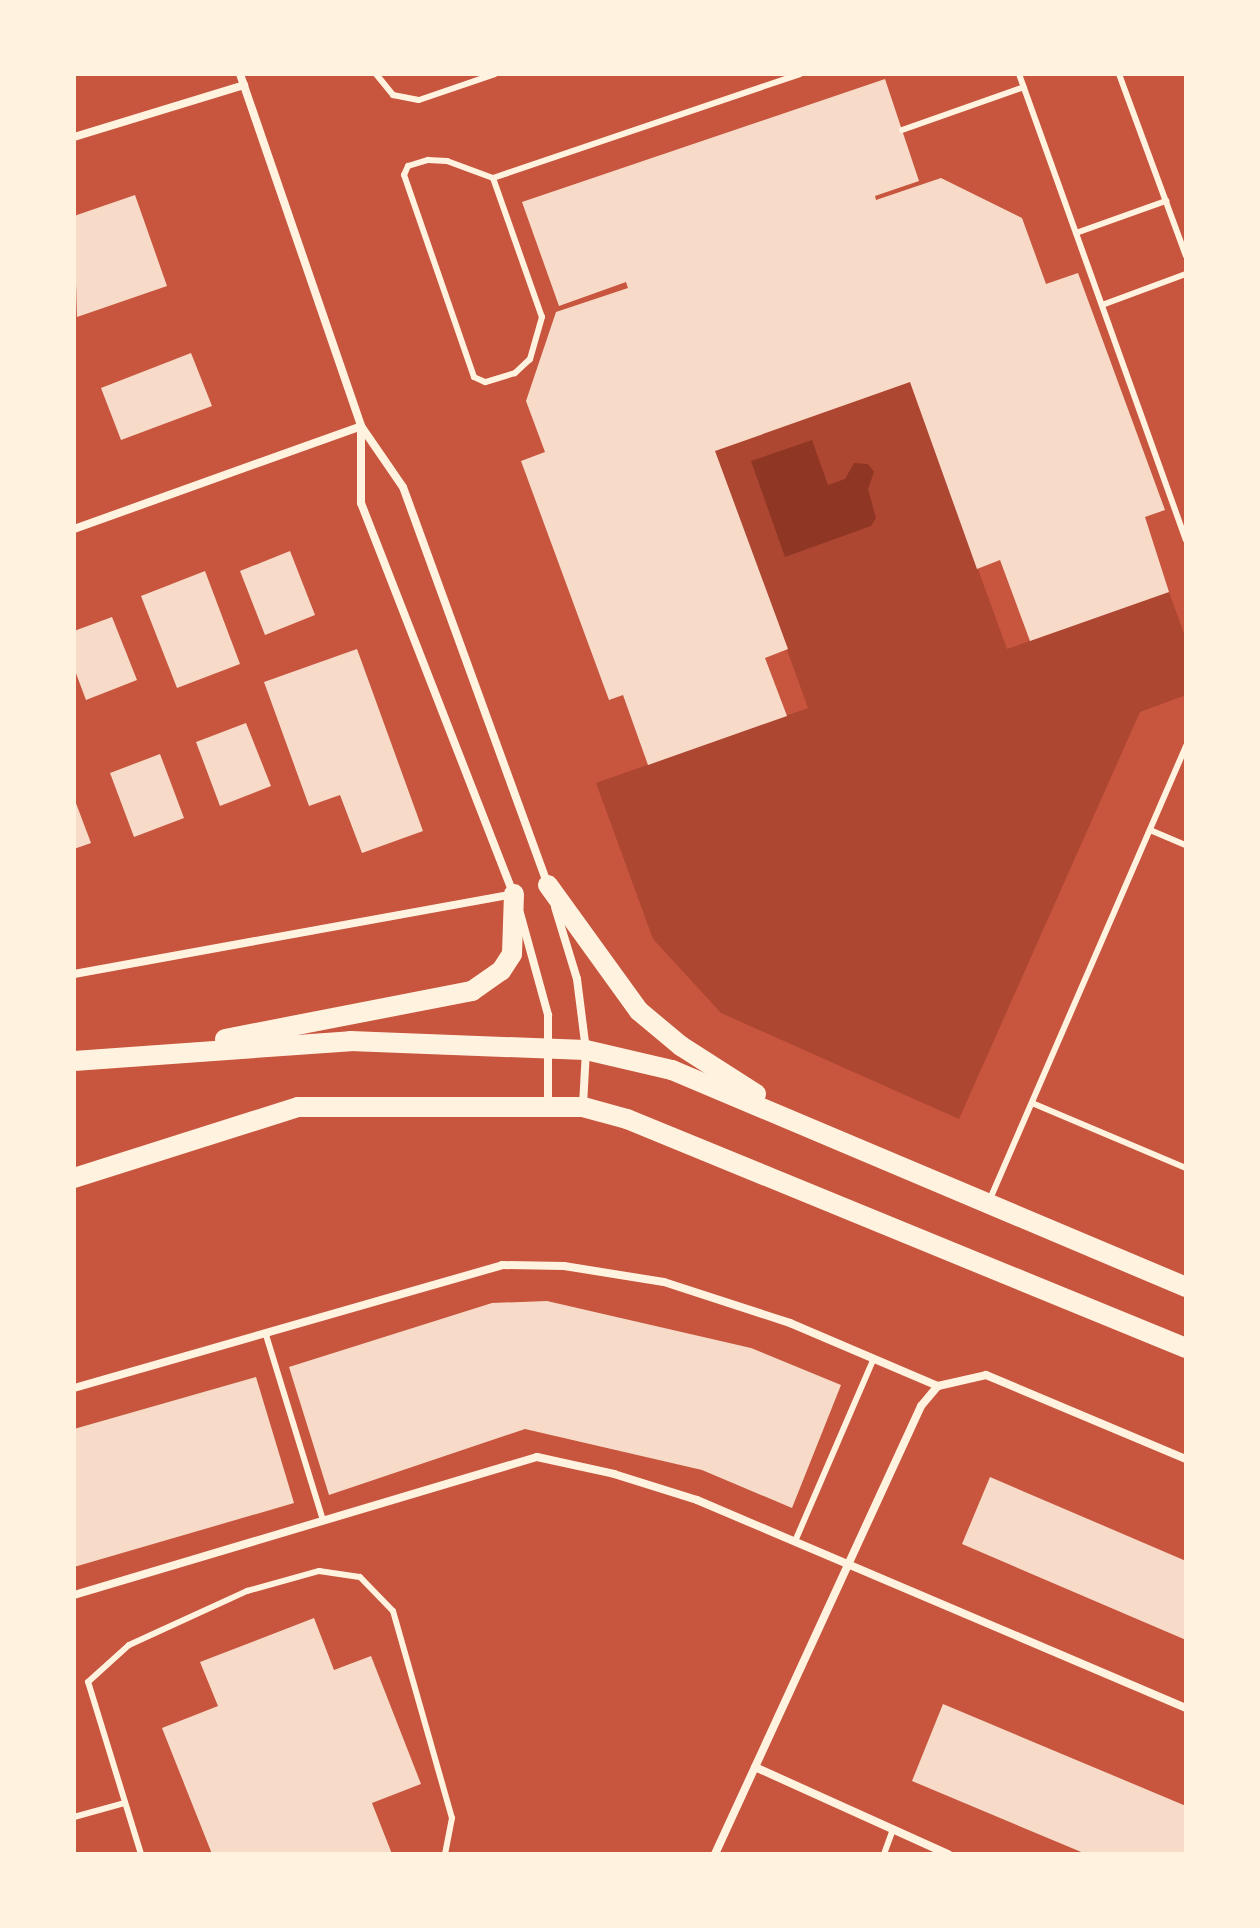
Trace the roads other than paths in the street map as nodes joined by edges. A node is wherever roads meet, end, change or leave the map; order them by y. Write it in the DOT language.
graph roads {
  1 [pos="240,74"];
  2 [pos="376,74"];
  3 [pos="495,74"];
  4 [pos="800,74"];
  5 [pos="1019,74"];
  6 [pos="1119,74"];
  7 [pos="244,85"];
  8 [pos="1024,87"];
  9 [pos="902,130"];
  10 [pos="74,137"];
  11 [pos="493,178"];
  12 [pos="1166,201"];
  13 [pos="1076,233"];
  14 [pos="1186,256"];
  15 [pos="1186,274"];
  16 [pos="1102,305"];
  17 [pos="361,426"];
  18 [pos="74,529"];
  19 [pos="1186,540"];
  20 [pos="1186,746"];
  21 [pos="1150,830"];
  22 [pos="1186,845"];
  23 [pos="548,885"];
  24 [pos="514,894"];
  25 [pos="74,974"];
  26 [pos="551,1047"];
  27 [pos="586,1050"];
  28 [pos="119,1058"];
  29 [pos="74,1061"];
  30 [pos="1032,1103"];
  31 [pos="548,1107"];
  32 [pos="583,1107"];
  33 [pos="797,1120"];
  34 [pos="1186,1168"];
  35 [pos="74,1178"];
  36 [pos="989,1203"];
  37 [pos="1183,1285"];
  38 [pos="266,1335"];
  39 [pos="1186,1348"];
  40 [pos="874,1358"];
  41 [pos="938,1386"];
  42 [pos="74,1388"];
  43 [pos="1186,1459"];
  44 [pos="323,1520"];
  45 [pos="796,1539"];
  46 [pos="851,1563"];
  47 [pos="74,1595"];
  48 [pos="1186,1708"];
  49 [pos="755,1767"];
  50 [pos="125,1803"];
  51 [pos="74,1817"];
  52 [pos="893,1829"];
  53 [pos="141,1854"];
  54 [pos="445,1854"];
  55 [pos="715,1854"];
  56 [pos="884,1854"];
  57 [pos="948,1854"];
  1 -- 7 [label="street"];
  2 -- 3 [label="lane"];
  4 -- 11 [label="lane"];
  5 -- 8 [label="lane"];
  6 -- 12 [label="lane"];
  7 -- 10 [label="street"];
  7 -- 17 [label="street"];
  8 -- 9 [label="lane"];
  8 -- 13 [label="lane"];
  11 -- 11 [label="lane"];
  12 -- 13 [label="lane"];
  12 -- 14 [label="lane"];
  13 -- 16 [label="lane"];
  15 -- 16 [label="lane"];
  16 -- 19 [label="lane"];
  17 -- 18 [label="street"];
  17 -- 23 [label="street"];
  17 -- 24 [label="street"];
  20 -- 21 [label="lane"];
  21 -- 22 [label="lane"];
  21 -- 30 [label="lane"];
  23 -- 27 [label="street"];
  23 -- 33 [label="main road"];
  24 -- 25 [label="street"];
  24 -- 26 [label="street"];
  24 -- 28 [label="main road"];
  26 -- 27 [label="main road"];
  26 -- 28 [label="main road"];
  26 -- 31 [label="street"];
  27 -- 32 [label="street"];
  27 -- 33 [label="main road"];
  28 -- 29 [label="main road"];
  30 -- 34 [label="lane"];
  30 -- 36 [label="lane"];
  31 -- 32 [label="main road"];
  31 -- 35 [label="main road"];
  32 -- 39 [label="main road"];
  33 -- 36 [label="main road"];
  36 -- 37 [label="main road"];
  38 -- 40 [label="street"];
  38 -- 42 [label="street"];
  38 -- 44 [label="lane"];
  40 -- 41 [label="street"];
  40 -- 45 [label="lane"];
  41 -- 43 [label="street"];
  41 -- 46 [label="street"];
  44 -- 45 [label="street"];
  44 -- 47 [label="street"];
  45 -- 46 [label="street"];
  46 -- 48 [label="street"];
  46 -- 49 [label="street"];
  49 -- 52 [label="street"];
  49 -- 55 [label="street"];
  50 -- 51 [label="lane"];
  50 -- 53 [label="lane"];
  50 -- 54 [label="lane"];
  52 -- 56 [label="lane"];
  52 -- 57 [label="street"];
}
